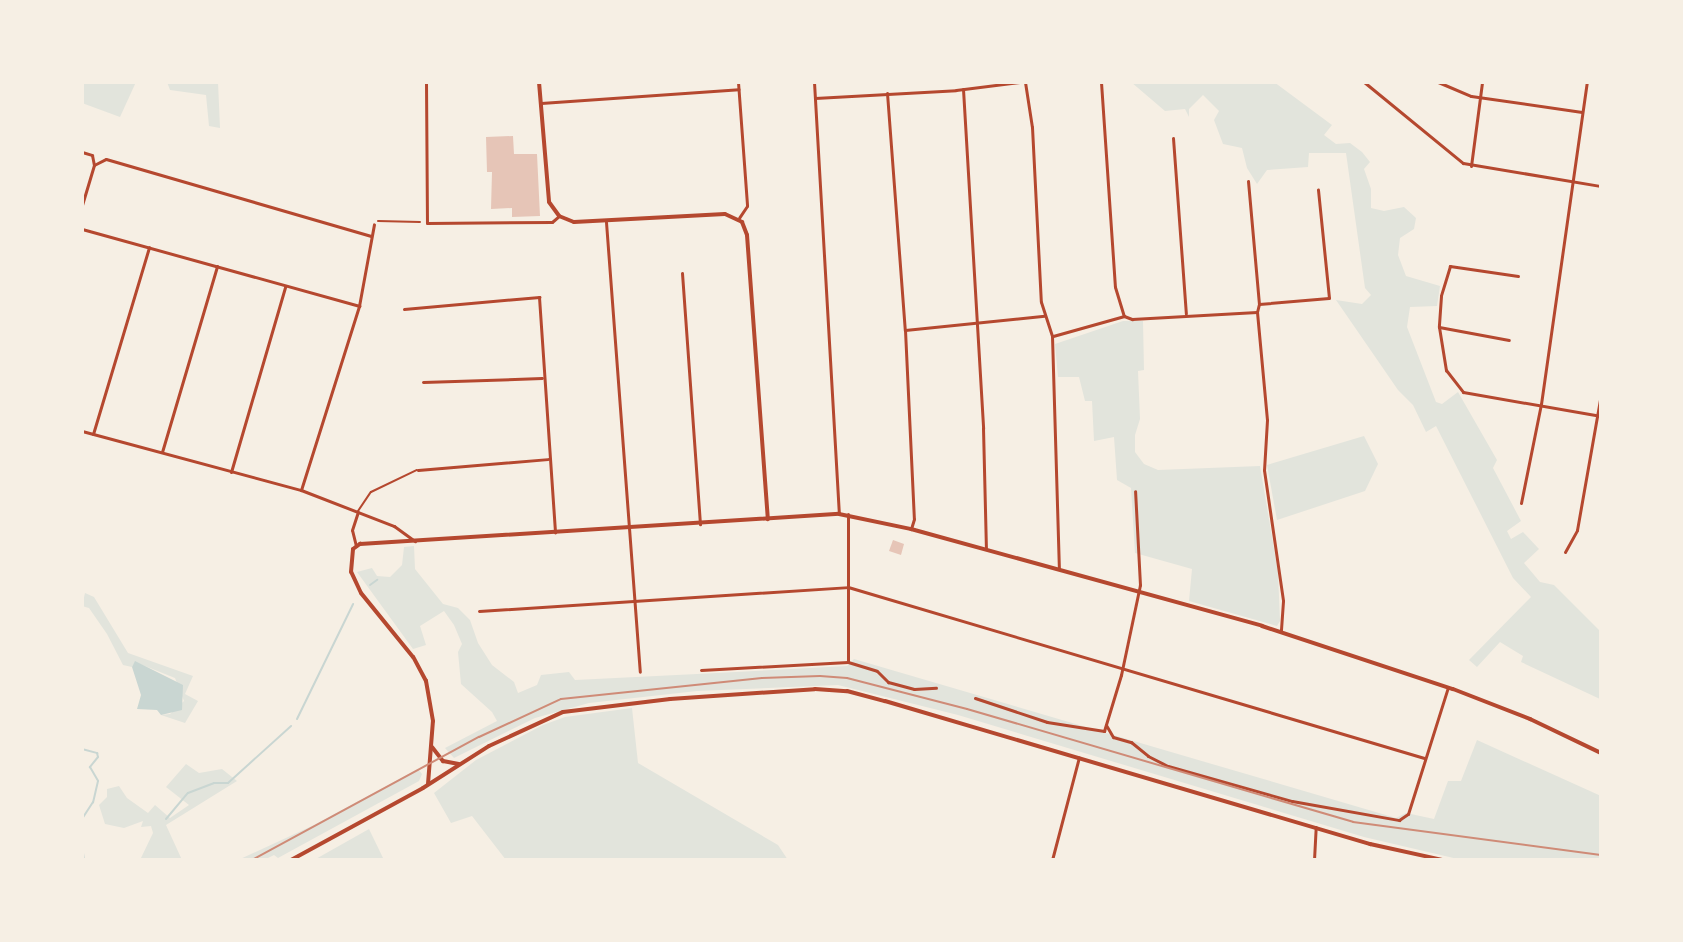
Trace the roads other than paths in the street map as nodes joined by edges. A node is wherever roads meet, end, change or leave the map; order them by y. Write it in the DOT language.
graph roads {
  1 [pos="426,82"];
  2 [pos="539,82"];
  3 [pos="738,82"];
  4 [pos="814,82"];
  5 [pos="1022,82"];
  6 [pos="1101,82"];
  7 [pos="1364,82"];
  8 [pos="1438,82"];
  9 [pos="1482,82"];
  10 [pos="1587,82"];
  11 [pos="739,89"];
  12 [pos="963,89"];
  13 [pos="887,93"];
  14 [pos="1480,96"];
  15 [pos="815,98"];
  16 [pos="541,103"];
  17 [pos="1582,112"];
  18 [pos="1173,138"];
  19 [pos="82,152"];
  20 [pos="94,165"];
  21 [pos="1471,166"];
  22 [pos="1248,181"];
  23 [pos="1572,181"];
  24 [pos="1601,186"];
  25 [pos="1318,190"];
  26 [pos="82,205"];
  27 [pos="559,216"];
  28 [pos="739,218"];
  29 [pos="606,221"];
  30 [pos="374,224"];
  31 [pos="82,229"];
  32 [pos="371,236"];
  33 [pos="149,247"];
  34 [pos="217,266"];
  35 [pos="682,273"];
  36 [pos="1518,276"];
  37 [pos="285,286"];
  38 [pos="1259,304"];
  39 [pos="359,306"];
  40 [pos="404,309"];
  41 [pos="1257,312"];
  42 [pos="1186,314"];
  43 [pos="1044,316"];
  44 [pos="1124,316"];
  45 [pos="975,325"];
  46 [pos="1439,327"];
  47 [pos="905,330"];
  48 [pos="1052,336"];
  49 [pos="1509,340"];
  50 [pos="542,378"];
  51 [pos="423,382"];
  52 [pos="1601,394"];
  53 [pos="1541,404"];
  54 [pos="1600,415"];
  55 [pos="82,431"];
  56 [pos="93,434"];
  57 [pos="162,452"];
  58 [pos="548,459"];
  59 [pos="418,470"];
  60 [pos="231,472"];
  61 [pos="301,490"];
  62 [pos="1135,491"];
  63 [pos="1521,503"];
  64 [pos="358,512"];
  65 [pos="839,514"];
  66 [pos="848,514"];
  67 [pos="768,519"];
  68 [pos="700,524"];
  69 [pos="629,528"];
  70 [pos="911,529"];
  71 [pos="555,532"];
  72 [pos="415,541"];
  73 [pos="356,546"];
  74 [pos="986,549"];
  75 [pos="1565,552"];
  76 [pos="1059,569"];
  77 [pos="848,587"];
  78 [pos="1138,590"];
  79 [pos="634,602"];
  80 [pos="479,611"];
  81 [pos="1281,632"];
  82 [pos="848,662"];
  83 [pos="1122,668"];
  84 [pos="701,670"];
  85 [pos="640,672"];
  86 [pos="1448,687"];
  87 [pos="936,688"];
  88 [pos="975,698"];
  89 [pos="1106,725"];
  90 [pos="432,747"];
  91 [pos="1601,753"];
  92 [pos="1079,757"];
  93 [pos="1424,758"];
  94 [pos="459,764"];
  95 [pos="428,784"];
  96 [pos="1316,827"];
  97 [pos="291,860"];
  98 [pos="1052,860"];
  99 [pos="1314,860"];
  100 [pos="1443,860"];
  1 -- 27 [label="street"];
  2 -- 16 [label="main road"];
  3 -- 11 [label="street"];
  4 -- 15 [label="street"];
  5 -- 12 [label="street"];
  5 -- 43 [label="street"];
  6 -- 44 [label="street"];
  7 -- 21 [label="street"];
  8 -- 14 [label="street"];
  9 -- 14 [label="street"];
  10 -- 17 [label="street"];
  11 -- 16 [label="street"];
  11 -- 28 [label="street"];
  12 -- 13 [label="street"];
  12 -- 45 [label="street"];
  13 -- 15 [label="street"];
  13 -- 47 [label="street"];
  14 -- 17 [label="street"];
  14 -- 21 [label="street"];
  15 -- 65 [label="street"];
  16 -- 27 [label="main road"];
  17 -- 23 [label="street"];
  18 -- 42 [label="street"];
  19 -- 20 [label="street"];
  20 -- 26 [label="street"];
  20 -- 32 [label="street"];
  21 -- 23 [label="street"];
  22 -- 38 [label="street"];
  23 -- 24 [label="street"];
  23 -- 53 [label="street"];
  25 -- 38 [label="street"];
  27 -- 29 [label="main road"];
  28 -- 29 [label="main road"];
  28 -- 67 [label="main road"];
  29 -- 69 [label="street"];
  30 -- 32 [label="street"];
  31 -- 33 [label="street"];
  32 -- 39 [label="street"];
  33 -- 34 [label="street"];
  33 -- 56 [label="street"];
  34 -- 37 [label="street"];
  34 -- 57 [label="street"];
  35 -- 68 [label="street"];
  36 -- 46 [label="street"];
  37 -- 39 [label="street"];
  37 -- 60 [label="street"];
  38 -- 41 [label="street"];
  39 -- 61 [label="street"];
  40 -- 50 [label="street"];
  41 -- 42 [label="street"];
  41 -- 81 [label="street"];
  42 -- 44 [label="street"];
  43 -- 45 [label="street"];
  43 -- 48 [label="street"];
  44 -- 48 [label="street"];
  45 -- 47 [label="street"];
  45 -- 74 [label="street"];
  46 -- 49 [label="street"];
  46 -- 53 [label="street"];
  47 -- 70 [label="street"];
  48 -- 76 [label="street"];
  50 -- 51 [label="street"];
  50 -- 58 [label="street"];
  52 -- 54 [label="street"];
  53 -- 54 [label="street"];
  53 -- 63 [label="street"];
  54 -- 75 [label="street"];
  55 -- 56 [label="street"];
  56 -- 57 [label="street"];
  57 -- 60 [label="street"];
  58 -- 59 [label="street"];
  58 -- 71 [label="street"];
  59 -- 64 [label="lane"];
  60 -- 61 [label="street"];
  61 -- 64 [label="street"];
  62 -- 78 [label="street"];
  64 -- 72 [label="street"];
  64 -- 73 [label="street"];
  65 -- 66 [label="main road"];
  65 -- 67 [label="main road"];
  66 -- 70 [label="main road"];
  66 -- 77 [label="street"];
  67 -- 68 [label="main road"];
  68 -- 69 [label="main road"];
  69 -- 71 [label="main road"];
  69 -- 79 [label="street"];
  70 -- 74 [label="main road"];
  71 -- 72 [label="main road"];
  72 -- 73 [label="main road"];
  73 -- 90 [label="main road"];
  74 -- 76 [label="main road"];
  76 -- 78 [label="main road"];
  77 -- 79 [label="street"];
  77 -- 82 [label="street"];
  77 -- 83 [label="street"];
  78 -- 81 [label="main road"];
  78 -- 83 [label="street"];
  79 -- 80 [label="street"];
  79 -- 85 [label="street"];
  81 -- 86 [label="main road"];
  82 -- 84 [label="street"];
  82 -- 87 [label="street"];
  83 -- 89 [label="street"];
  83 -- 93 [label="street"];
  86 -- 91 [label="main road"];
  86 -- 93 [label="street"];
  88 -- 89 [label="street"];
  89 -- 93 [label="street"];
  90 -- 94 [label="main road"];
  90 -- 95 [label="main road"];
  92 -- 94 [label="main road"];
  92 -- 96 [label="main road"];
  92 -- 98 [label="street"];
  94 -- 95 [label="main road"];
  95 -- 97 [label="main road"];
  96 -- 99 [label="street"];
  96 -- 100 [label="main road"];
}
